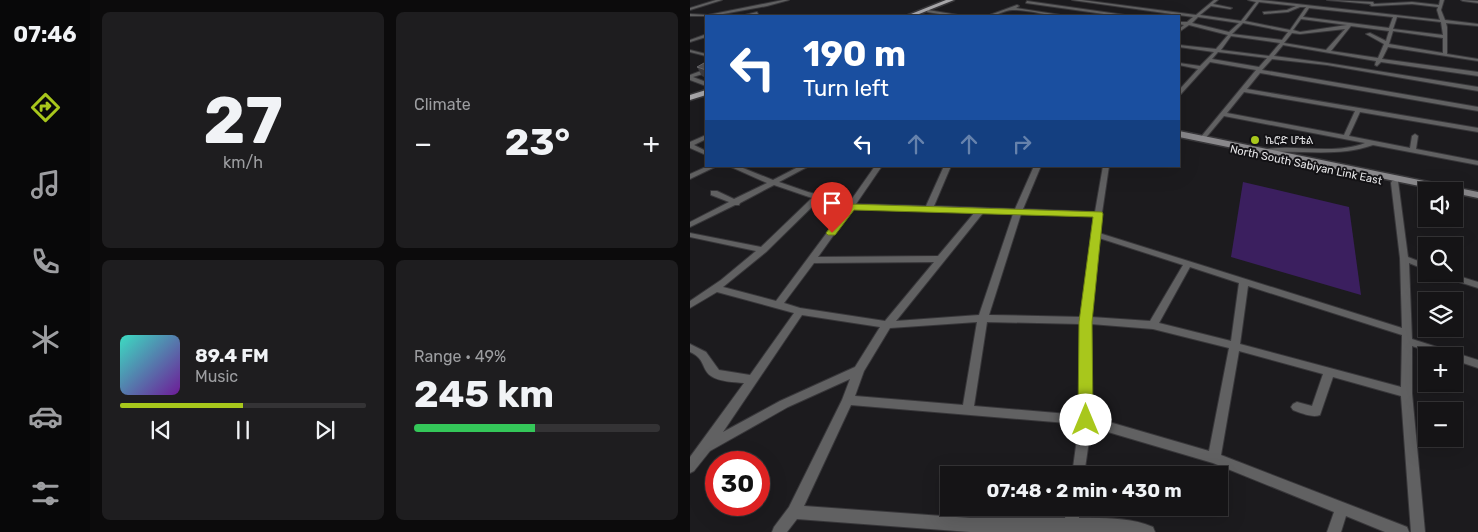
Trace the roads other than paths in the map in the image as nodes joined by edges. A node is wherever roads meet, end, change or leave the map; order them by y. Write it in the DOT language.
graph roads {
  1 [pos="708,0"];
  2 [pos="720,0"];
  3 [pos="786,0"];
  4 [pos="951,0"];
  5 [pos="958,0"];
  6 [pos="1074,0"];
  7 [pos="1216,0"];
  8 [pos="1250,0"];
  9 [pos="1294,0"];
  10 [pos="1329,0"];
  11 [pos="1335,0"];
  12 [pos="1429,0"];
  13 [pos="1463,0"];
  14 [pos="1029,1"];
  15 [pos="1258,1"];
  16 [pos="1478,2"];
  17 [pos="1373,3"];
  18 [pos="1440,4"];
  19 [pos="1210,5"];
  20 [pos="1291,5"];
  21 [pos="1299,6"];
  22 [pos="690,7"];
  23 [pos="1308,7"];
  24 [pos="1401,7"];
  25 [pos="1012,8"];
  26 [pos="1230,8"];
  27 [pos="1330,9"];
  28 [pos="931,10"];
  29 [pos="1089,11"];
  30 [pos="757,13"];
  31 [pos="1264,13"];
  32 [pos="995,14"];
  33 [pos="1369,14"];
  34 [pos="690,15"];
  35 [pos="713,15"];
  36 [pos="750,15"];
  37 [pos="915,15"];
  38 [pos="954,15"];
  39 [pos="992,15"];
  40 [pos="1001,15"];
  41 [pos="1058,15"];
  42 [pos="1082,15"];
  43 [pos="1115,15"];
  44 [pos="705,16"];
  45 [pos="1395,16"];
  46 [pos="1198,17"];
  47 [pos="1301,18"];
  48 [pos="1349,18"];
  49 [pos="1242,22"];
  50 [pos="1443,22"];
  51 [pos="1180,23"];
  52 [pos="1188,24"];
  53 [pos="1350,26"];
  54 [pos="1478,26"];
  55 [pos="1392,29"];
  56 [pos="1180,30"];
  57 [pos="1190,30"];
  58 [pos="1215,30"];
  59 [pos="1198,31"];
  60 [pos="1291,32"];
  61 [pos="690,34"];
  62 [pos="1230,34"];
  63 [pos="1368,34"];
  64 [pos="705,37"];
  65 [pos="1445,37"];
  66 [pos="690,41"];
  67 [pos="1283,43"];
  68 [pos="1387,44"];
  69 [pos="1180,46"];
  70 [pos="690,51"];
  71 [pos="1216,51"];
  72 [pos="1328,51"];
  73 [pos="1445,54"];
  74 [pos="705,55"];
  75 [pos="705,55"];
  76 [pos="1270,56"];
  77 [pos="690,60"];
  78 [pos="1208,60"];
  79 [pos="1379,60"];
  80 [pos="1478,60"];
  81 [pos="1180,64"];
  82 [pos="1202,68"];
  83 [pos="1259,70"];
  84 [pos="705,71"];
  85 [pos="1373,71"];
  86 [pos="690,72"];
  87 [pos="699,74"];
  88 [pos="1478,74"];
  89 [pos="690,78"];
  90 [pos="705,84"];
  91 [pos="1478,89"];
  92 [pos="1243,90"];
  93 [pos="1180,93"];
  94 [pos="705,94"];
  95 [pos="690,100"];
  96 [pos="1478,109"];
  97 [pos="1358,110"];
  98 [pos="1224,114"];
  99 [pos="1478,130"];
  100 [pos="1180,134"];
  101 [pos="1414,136"];
  102 [pos="705,137"];
  103 [pos="1346,137"];
  104 [pos="1180,138"];
  105 [pos="1202,139"];
  106 [pos="1371,143"];
  107 [pos="690,144"];
  108 [pos="1229,147"];
  109 [pos="1413,150"];
  110 [pos="1262,151"];
  111 [pos="705,152"];
  112 [pos="1478,163"];
  113 [pos="712,167"];
  114 [pos="734,167"];
  115 [pos="804,167"];
  116 [pos="878,167"];
  117 [pos="948,167"];
  118 [pos="1038,167"];
  119 [pos="1106,167"];
  120 [pos="690,177"];
  121 [pos="1395,183"];
  122 [pos="773,184"];
  123 [pos="1418,188"];
  124 [pos="714,193"];
  125 [pos="1478,195"];
  126 [pos="1463,197"];
  127 [pos="817,198"];
  128 [pos="1478,200"];
  129 [pos="736,203"];
  130 [pos="851,206"];
  131 [pos="929,208"];
  132 [pos="981,210"];
  133 [pos="1018,212"];
  134 [pos="1098,214"];
  135 [pos="690,226"];
  136 [pos="1095,234"];
  137 [pos="690,235"];
  138 [pos="763,250"];
  139 [pos="941,258"];
  140 [pos="1404,258"];
  141 [pos="812,260"];
  142 [pos="1188,263"];
  143 [pos="1418,264"];
  144 [pos="1463,280"];
  145 [pos="1244,281"];
  146 [pos="1478,285"];
  147 [pos="717,289"];
  148 [pos="690,305"];
  149 [pos="778,305"];
  150 [pos="800,311"];
  151 [pos="983,318"];
  152 [pos="1086,322"];
  153 [pos="887,325"];
  154 [pos="1153,326"];
  155 [pos="1407,337"];
  156 [pos="1235,346"];
  157 [pos="690,348"];
  158 [pos="1478,364"];
  159 [pos="859,370"];
  160 [pos="1329,371"];
  161 [pos="752,380"];
  162 [pos="1406,393"];
  163 [pos="848,400"];
  164 [pos="1297,407"];
  165 [pos="968,410"];
  166 [pos="1086,420"];
  167 [pos="706,447"];
  168 [pos="1214,458"];
  169 [pos="1079,466"];
  170 [pos="690,467"];
  171 [pos="1342,508"];
  172 [pos="794,512"];
  173 [pos="1070,528"];
  174 [pos="779,532"];
  175 [pos="1148,532"];
  176 [pos="1334,532"];
  177 [pos="1402,532"];
  178 [pos="1418,532"];
  1 -- 22 [label="street"];
  2 -- 22 [label="street"];
  3 -- 35 [label="street"];
  4 -- 28 [label="main road"];
  5 -- 28 [label="main road"];
  6 -- 46 [label="street"];
  7 -- 19 [label="street"];
  8 -- 15 [label="street"];
  9 -- 20 [label="street"];
  10 -- 11 [label="street"];
  11 -- 17 [label="street"];
  11 -- 27 [label="street"];
  12 -- 18 [label="street"];
  13 -- 16 [label="street"];
  14 -- 25 [label="street"];
  14 -- 29 [label="street"];
  15 -- 20 [label="street"];
  15 -- 49 [label="street"];
  17 -- 18 [label="street"];
  17 -- 33 [label="street"];
  18 -- 24 [label="street"];
  18 -- 50 [label="street"];
  19 -- 26 [label="street"];
  19 -- 46 [label="street"];
  20 -- 21 [label="street"];
  21 -- 23 [label="street"];
  21 -- 31 [label="street"];
  23 -- 27 [label="street"];
  23 -- 47 [label="street"];
  25 -- 32 [label="street"];
  25 -- 41 [label="street"];
  27 -- 33 [label="street"];
  28 -- 37 [label="main road"];
  28 -- 38 [label="street"];
  29 -- 42 [label="street"];
  29 -- 43 [label="street"];
  30 -- 36 [label="street"];
  32 -- 39 [label="street"];
  32 -- 40 [label="street"];
  33 -- 45 [label="street"];
  34 -- 44 [label="street"];
  45 -- 50 [label="street"];
  45 -- 55 [label="street"];
  46 -- 49 [label="street"];
  46 -- 52 [label="street"];
  47 -- 53 [label="street"];
  47 -- 60 [label="street"];
  48 -- 53 [label="street"];
  49 -- 60 [label="street"];
  49 -- 62 [label="street"];
  50 -- 54 [label="street"];
  50 -- 65 [label="street"];
  51 -- 52 [label="street"];
  52 -- 56 [label="street"];
  52 -- 58 [label="street"];
  53 -- 55 [label="street"];
  53 -- 60 [label="street"];
  53 -- 72 [label="street"];
  55 -- 65 [label="street"];
  55 -- 68 [label="street"];
  56 -- 57 [label="street"];
  58 -- 59 [label="street"];
  58 -- 62 [label="street"];
  60 -- 67 [label="street"];
  61 -- 64 [label="street"];
  62 -- 67 [label="street"];
  62 -- 71 [label="street"];
  63 -- 68 [label="street"];
  64 -- 66 [label="street"];
  65 -- 73 [label="street"];
  67 -- 72 [label="street"];
  67 -- 76 [label="street"];
  68 -- 73 [label="street"];
  68 -- 79 [label="street"];
  69 -- 71 [label="street"];
  70 -- 74 [label="street"];
  71 -- 76 [label="street"];
  71 -- 78 [label="street"];
  72 -- 79 [label="street"];
  73 -- 80 [label="street"];
  75 -- 77 [label="street"];
  76 -- 83 [label="street"];
  76 -- 85 [label="street"];
  78 -- 82 [label="street"];
  78 -- 83 [label="street"];
  79 -- 85 [label="street"];
  79 -- 88 [label="street"];
  81 -- 82 [label="street"];
  82 -- 93 [label="street"];
  83 -- 92 [label="street"];
  83 -- 96 [label="street"];
  84 -- 87 [label="street"];
  85 -- 91 [label="street"];
  86 -- 87 [label="street"];
  87 -- 89 [label="street"];
  89 -- 90 [label="street"];
  92 -- 97 [label="street"];
  92 -- 98 [label="street"];
  94 -- 95 [label="main road"];
  97 -- 99 [label="street"];
  97 -- 103 [label="street"];
  98 -- 103 [label="street"];
  98 -- 105 [label="street"];
  100 -- 105 [label="main road, North South Sabiyan Link East"];
  101 -- 109 [label="street"];
  102 -- 107 [label="street"];
  103 -- 106 [label="street"];
  104 -- 108 [label="main road, North South Sabiyan Link East"];
  105 -- 108 [label="main road, North South Sabiyan Link East"];
  106 -- 109 [label="street"];
  106 -- 110 [label="street"];
  107 -- 111 [label="street"];
  108 -- 110 [label="main road, North South Sabiyan Link East"];
  108 -- 121 [label="main road, North South Sabiyan Link East"];
  109 -- 112 [label="street"];
  110 -- 125 [label="main road, North South Sabiyan Link East"];
  113 -- 120 [label="street"];
  114 -- 122 [label="street"];
  115 -- 122 [label="street"];
  116 -- 130 [label="street"];
  117 -- 131 [label="street"];
  118 -- 133 [label="street"];
  119 -- 134 [label="street"];
  121 -- 123 [label="main road, North South Sabiyan Link East"];
  121 -- 140 [label="street"];
  122 -- 127 [label="street"];
  122 -- 129 [label="street"];
  124 -- 129 [label="street"];
  126 -- 128 [label="main road"];
  127 -- 130 [label="street"];
  127 -- 138 [label="street"];
  129 -- 135 [label="street"];
  130 -- 131 [label="street"];
  130 -- 141 [label="street"];
  131 -- 132 [label="street"];
  132 -- 133 [label="street"];
  132 -- 139 [label="street"];
  133 -- 134 [label="street"];
  133 -- 151 [label="street"];
  134 -- 136 [label="street"];
  136 -- 142 [label="street"];
  136 -- 152 [label="street"];
  137 -- 138 [label="street"];
  138 -- 147 [label="street"];
  139 -- 141 [label="street"];
  139 -- 153 [label="street"];
  140 -- 143 [label="street"];
  140 -- 155 [label="street"];
  141 -- 149 [label="street"];
  142 -- 145 [label="street"];
  142 -- 154 [label="street"];
  144 -- 146 [label="street"];
  145 -- 155 [label="street"];
  145 -- 156 [label="street"];
  147 -- 148 [label="street"];
  147 -- 149 [label="street"];
  149 -- 150 [label="street"];
  150 -- 153 [label="street"];
  150 -- 161 [label="street"];
  151 -- 152 [label="street"];
  151 -- 153 [label="street"];
  151 -- 165 [label="street"];
  152 -- 154 [label="street"];
  152 -- 166 [label="street"];
  153 -- 159 [label="street"];
  154 -- 156 [label="street"];
  155 -- 158 [label="street"];
  155 -- 162 [label="street"];
  156 -- 160 [label="street"];
  156 -- 168 [label="street"];
  157 -- 161 [label="street"];
  159 -- 163 [label="street"];
  159 -- 167 [label="street"];
  160 -- 162 [label="street"];
  160 -- 164 [label="street"];
  161 -- 167 [label="street"];
  162 -- 178 [label="street"];
  163 -- 165 [label="street"];
  163 -- 172 [label="street"];
  165 -- 166 [label="street"];
  166 -- 168 [label="street"];
  166 -- 169 [label="street"];
  167 -- 170 [label="street"];
  168 -- 171 [label="street"];
  171 -- 176 [label="street"];
  171 -- 177 [label="street"];
  172 -- 173 [label="street"];
  172 -- 174 [label="street"];
  173 -- 175 [label="street"];
}
